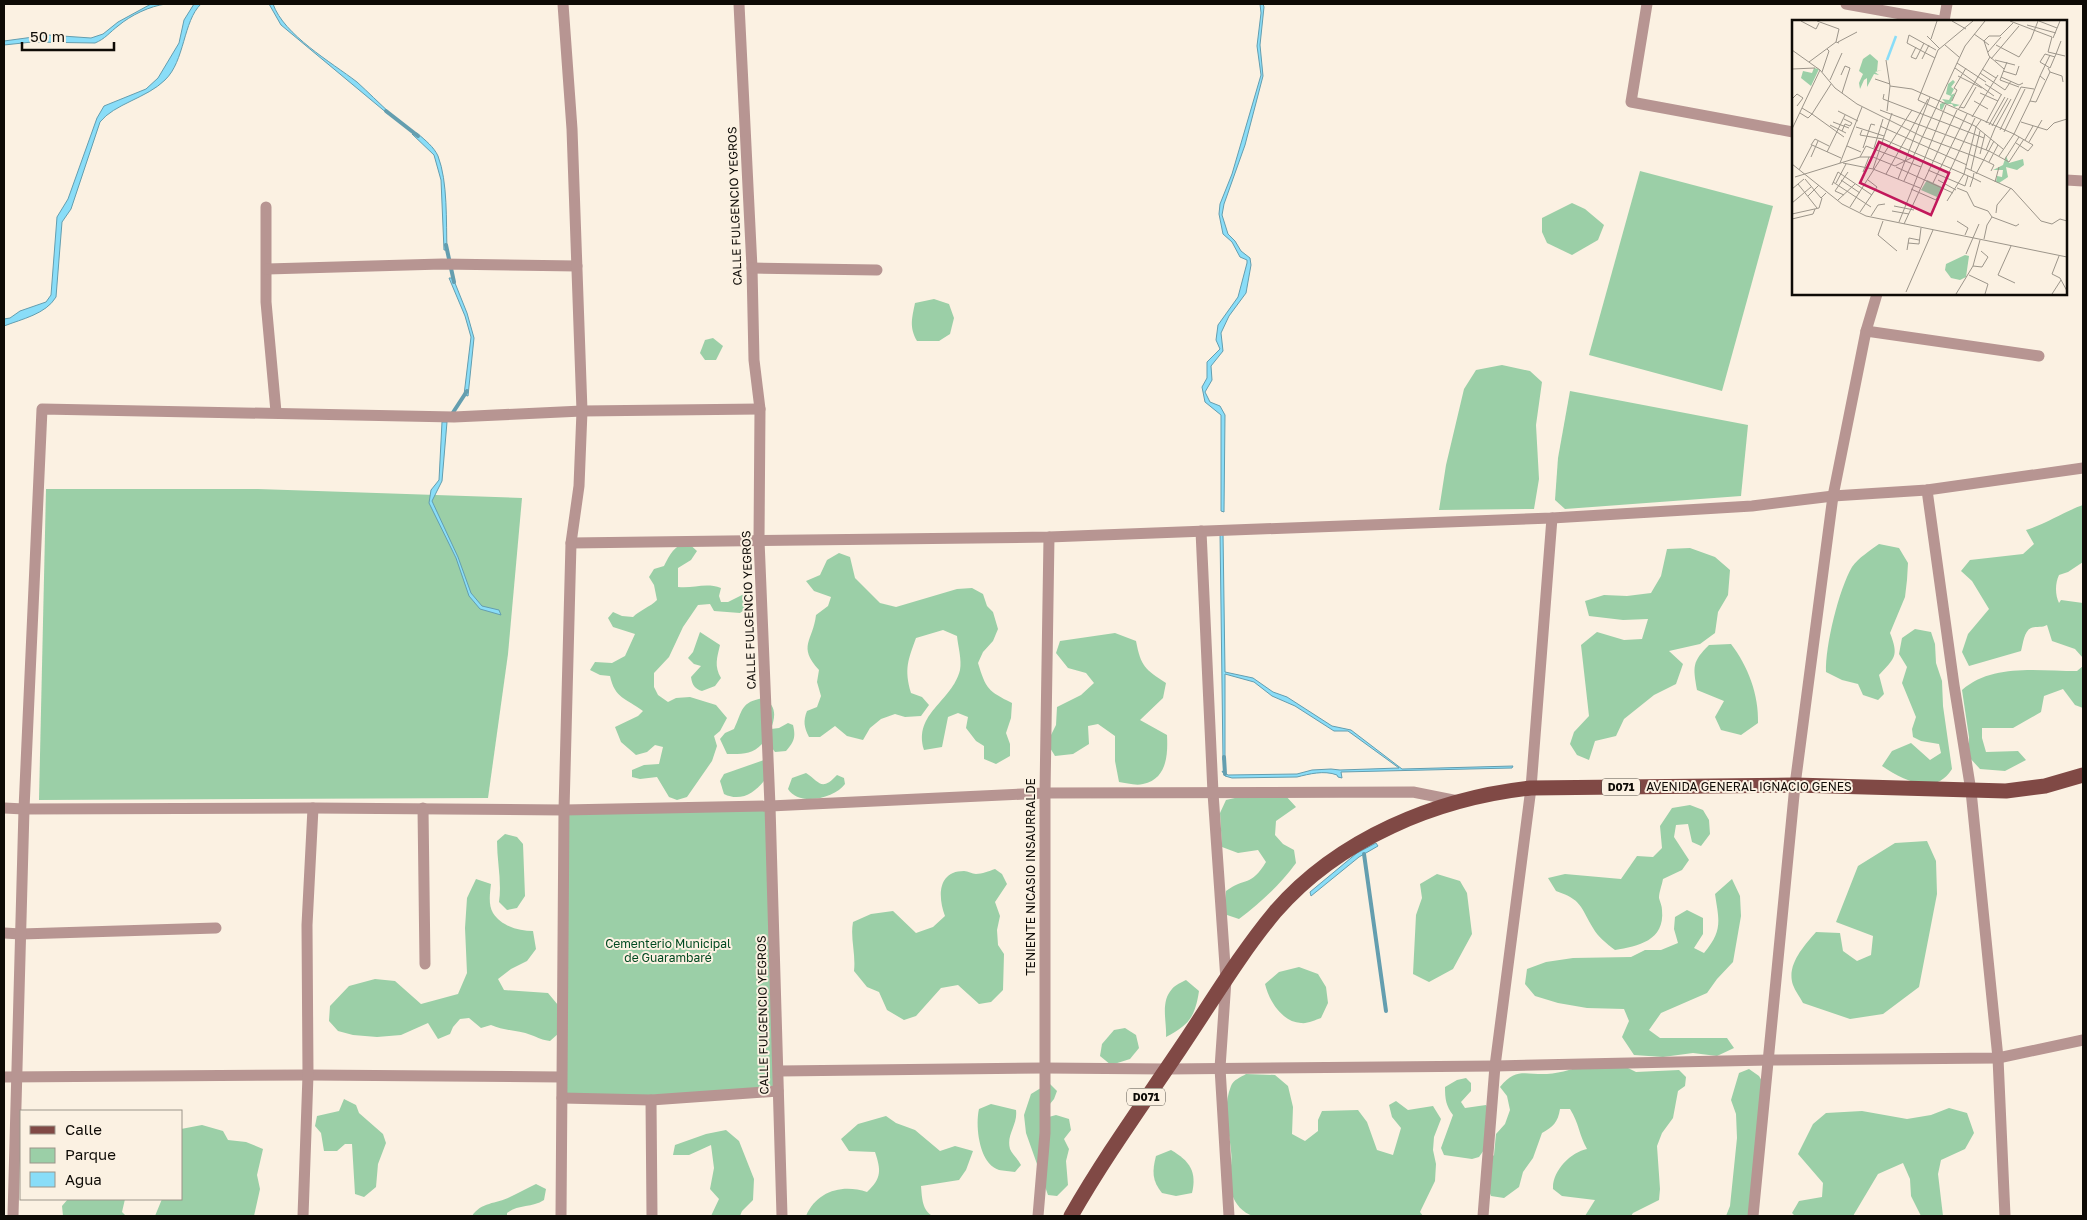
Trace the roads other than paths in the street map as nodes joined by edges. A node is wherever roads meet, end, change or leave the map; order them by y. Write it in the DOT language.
graph roads {
  1 [pos="563,4"];
  2 [pos="739,4"];
  3 [pos="1647,4"];
  4 [pos="1846,4"];
  5 [pos="1947,4"];
  6 [pos="1936,20"];
  7 [pos="1942,20"];
  8 [pos="1792,132"];
  9 [pos="2067,180"];
  10 [pos="2083,181"];
  11 [pos="266,207"];
  12 [pos="576,266"];
  13 [pos="752,268"];
  14 [pos="267,269"];
  15 [pos="876,270"];
  16 [pos="1877,295"];
  17 [pos="1866,331"];
  18 [pos="2039,356"];
  19 [pos="760,409"];
  20 [pos="582,410"];
  21 [pos="276,412"];
  22 [pos="2083,468"];
  23 [pos="1927,490"];
  24 [pos="1833,496"];
  25 [pos="1552,518"];
  26 [pos="1201,531"];
  27 [pos="1049,537"];
  28 [pos="759,540"];
  29 [pos="571,543"];
  30 [pos="2083,775"];
  31 [pos="1795,785"];
  32 [pos="1531,788"];
  33 [pos="1971,792"];
  34 [pos="1045,793"];
  35 [pos="1213,793"];
  36 [pos="1460,801"];
  37 [pos="770,806"];
  38 [pos="4,808"];
  39 [pos="313,808"];
  40 [pos="423,808"];
  41 [pos="24,809"];
  42 [pos="564,810"];
  43 [pos="216,928"];
  44 [pos="4,933"];
  45 [pos="21,934"];
  46 [pos="424,964"];
  47 [pos="1226,980"];
  48 [pos="2083,1040"];
  49 [pos="1998,1058"];
  50 [pos="1769,1060"];
  51 [pos="1495,1066"];
  52 [pos="1044,1068"];
  53 [pos="1220,1068"];
  54 [pos="1167,1069"];
  55 [pos="779,1071"];
  56 [pos="308,1075"];
  57 [pos="4,1077"];
  58 [pos="16,1077"];
  59 [pos="561,1077"];
  60 [pos="778,1091"];
  61 [pos="562,1098"];
  62 [pos="651,1100"];
  63 [pos="13,1216"];
  64 [pos="303,1216"];
  65 [pos="561,1216"];
  66 [pos="652,1216"];
  67 [pos="782,1216"];
  68 [pos="1038,1216"];
  69 [pos="1071,1216"];
  70 [pos="1229,1216"];
  71 [pos="1483,1216"];
  72 [pos="1753,1216"];
  73 [pos="2004,1216"];
  1 -- 12 [label="street"];
  2 -- 13 [label="street, CALLE FULGENCIO YEGROS"];
  3 -- 8 [label="street"];
  4 -- 6 [label="street"];
  5 -- 7 [label="street"];
  9 -- 10 [label="street"];
  11 -- 14 [label="street"];
  12 -- 14 [label="street"];
  12 -- 20 [label="street"];
  13 -- 15 [label="street"];
  13 -- 19 [label="street, CALLE FULGENCIO YEGROS"];
  14 -- 21 [label="street"];
  16 -- 17 [label="street"];
  17 -- 18 [label="street"];
  17 -- 24 [label="street"];
  19 -- 20 [label="street"];
  19 -- 28 [label="street, CALLE FULGENCIO YEGROS"];
  20 -- 21 [label="street"];
  20 -- 29 [label="street"];
  21 -- 41 [label="street"];
  22 -- 23 [label="street"];
  23 -- 24 [label="street"];
  23 -- 33 [label="street"];
  24 -- 25 [label="street"];
  24 -- 31 [label="street"];
  25 -- 26 [label="street"];
  25 -- 32 [label="street"];
  26 -- 27 [label="street"];
  26 -- 35 [label="street"];
  27 -- 28 [label="street"];
  27 -- 34 [label="street, TENIENTE NICASIO INSAURRALDE"];
  28 -- 29 [label="street"];
  28 -- 37 [label="street, CALLE FULGENCIO YEGROS"];
  29 -- 42 [label="street"];
  30 -- 33 [label="main road, AVENIDA GENERAL IGNACIO GENES / D071"];
  31 -- 32 [label="main road, AVENIDA GENERAL IGNACIO GENES / D071"];
  31 -- 33 [label="main road, AVENIDA GENERAL IGNACIO GENES / D071"];
  31 -- 50 [label="street"];
  32 -- 36 [label="main road, AVENIDA GENERAL IGNACIO GENES / D071"];
  32 -- 51 [label="street"];
  33 -- 49 [label="street"];
  34 -- 35 [label="street"];
  34 -- 37 [label="street"];
  34 -- 52 [label="street, TENIENTE NICASIO INSAURRALDE"];
  35 -- 36 [label="street"];
  35 -- 47 [label="street"];
  36 -- 47 [label="main road, AVENIDA GENERAL IGNACIO GENES / D071"];
  37 -- 42 [label="street"];
  37 -- 55 [label="street, CALLE FULGENCIO YEGROS"];
  38 -- 41 [label="street"];
  39 -- 40 [label="street"];
  39 -- 41 [label="street"];
  39 -- 56 [label="street"];
  40 -- 42 [label="street"];
  40 -- 46 [label="street"];
  41 -- 45 [label="street"];
  42 -- 59 [label="street"];
  43 -- 45 [label="street"];
  44 -- 45 [label="street"];
  45 -- 58 [label="street"];
  47 -- 53 [label="street"];
  47 -- 54 [label="main road, AVENIDA GENERAL IGNACIO GENES / D071"];
  48 -- 49 [label="street"];
  49 -- 50 [label="street"];
  49 -- 73 [label="street"];
  50 -- 51 [label="street"];
  50 -- 72 [label="street"];
  51 -- 53 [label="street"];
  51 -- 71 [label="street"];
  52 -- 54 [label="street"];
  52 -- 55 [label="street"];
  52 -- 68 [label="street, TENIENTE NICASIO INSAURRALDE"];
  53 -- 54 [label="street"];
  53 -- 70 [label="street"];
  54 -- 69 [label="main road, AVENIDA GENERAL IGNACIO GENES / D071"];
  55 -- 60 [label="street, CALLE FULGENCIO YEGROS"];
  56 -- 58 [label="street"];
  56 -- 59 [label="street"];
  56 -- 64 [label="street"];
  57 -- 58 [label="street"];
  58 -- 63 [label="street"];
  59 -- 61 [label="street"];
  60 -- 62 [label="street"];
  60 -- 67 [label="street, CALLE FULGENCIO YEGROS"];
  61 -- 62 [label="street"];
  61 -- 65 [label="street"];
  62 -- 66 [label="street"];
}
